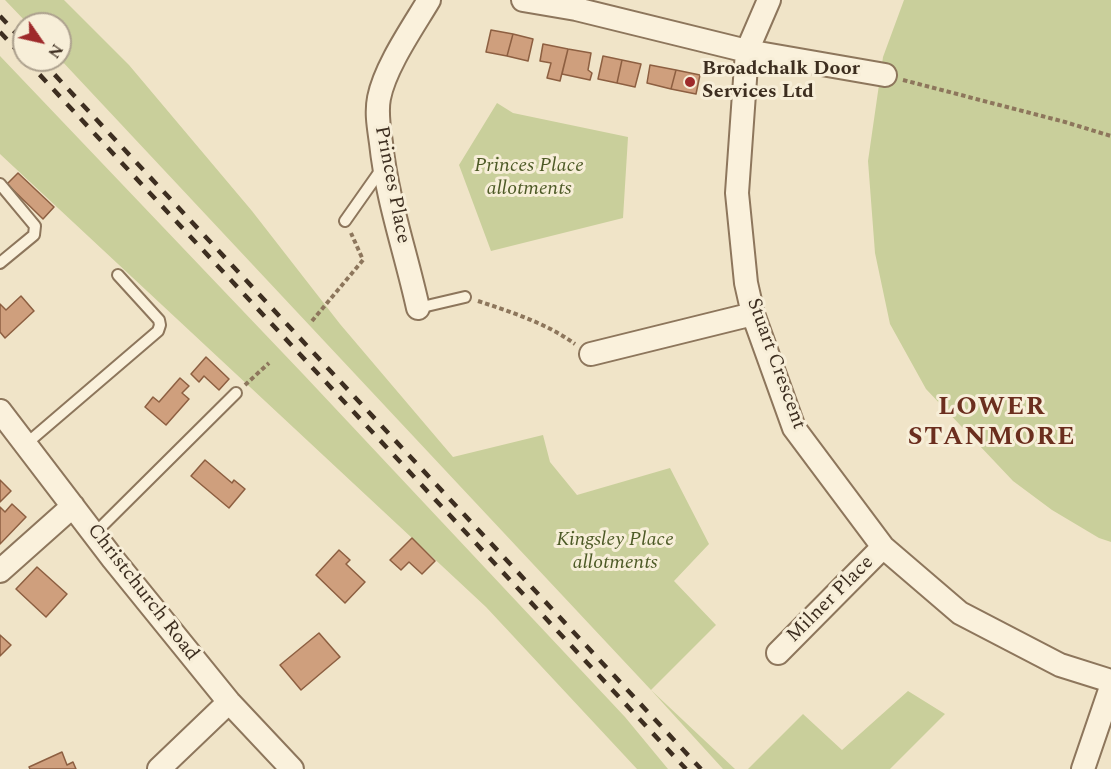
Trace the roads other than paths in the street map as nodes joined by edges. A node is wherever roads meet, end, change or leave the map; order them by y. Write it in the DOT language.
graph roads {
  1 [pos="429,0"];
  2 [pos="523,0"];
  3 [pos="769,0"];
  4 [pos="747,51"];
  5 [pos="885,75"];
  6 [pos="383,166"];
  7 [pos="0,184"];
  8 [pos="345,221"];
  9 [pos="0,263"];
  10 [pos="118,275"];
  11 [pos="465,297"];
  12 [pos="418,308"];
  13 [pos="753,314"];
  14 [pos="591,354"];
  15 [pos="236,393"];
  16 [pos="0,411"];
  17 [pos="26,444"];
  18 [pos="73,506"];
  19 [pos="94,534"];
  20 [pos="883,547"];
  21 [pos="0,571"];
  22 [pos="778,653"];
  23 [pos="1111,681"];
  24 [pos="1111,687"];
  25 [pos="229,702"];
  26 [pos="159,769"];
  27 [pos="292,769"];
  28 [pos="1083,769"];
  1 -- 6 [label="street, Princes Place"];
  2 -- 4 [label="street"];
  3 -- 4 [label="street, Stuart Crescent"];
  4 -- 5 [label="street"];
  4 -- 13 [label="street, Stuart Crescent"];
  6 -- 8 [label="lane"];
  6 -- 12 [label="street, Princes Place"];
  7 -- 9 [label="lane"];
  10 -- 17 [label="lane"];
  11 -- 12 [label="lane"];
  13 -- 14 [label="street"];
  13 -- 20 [label="street, Stuart Crescent"];
  15 -- 19 [label="lane"];
  16 -- 17 [label="street, Christchurch Road"];
  17 -- 18 [label="street, Christchurch Road"];
  18 -- 19 [label="street, Christchurch Road"];
  18 -- 21 [label="street"];
  19 -- 25 [label="street, Christchurch Road"];
  20 -- 22 [label="street, Milner Place"];
  20 -- 23 [label="street, Stuart Crescent"];
  24 -- 28 [label="street"];
  25 -- 26 [label="street"];
  25 -- 27 [label="street, Christchurch Road"];
}
